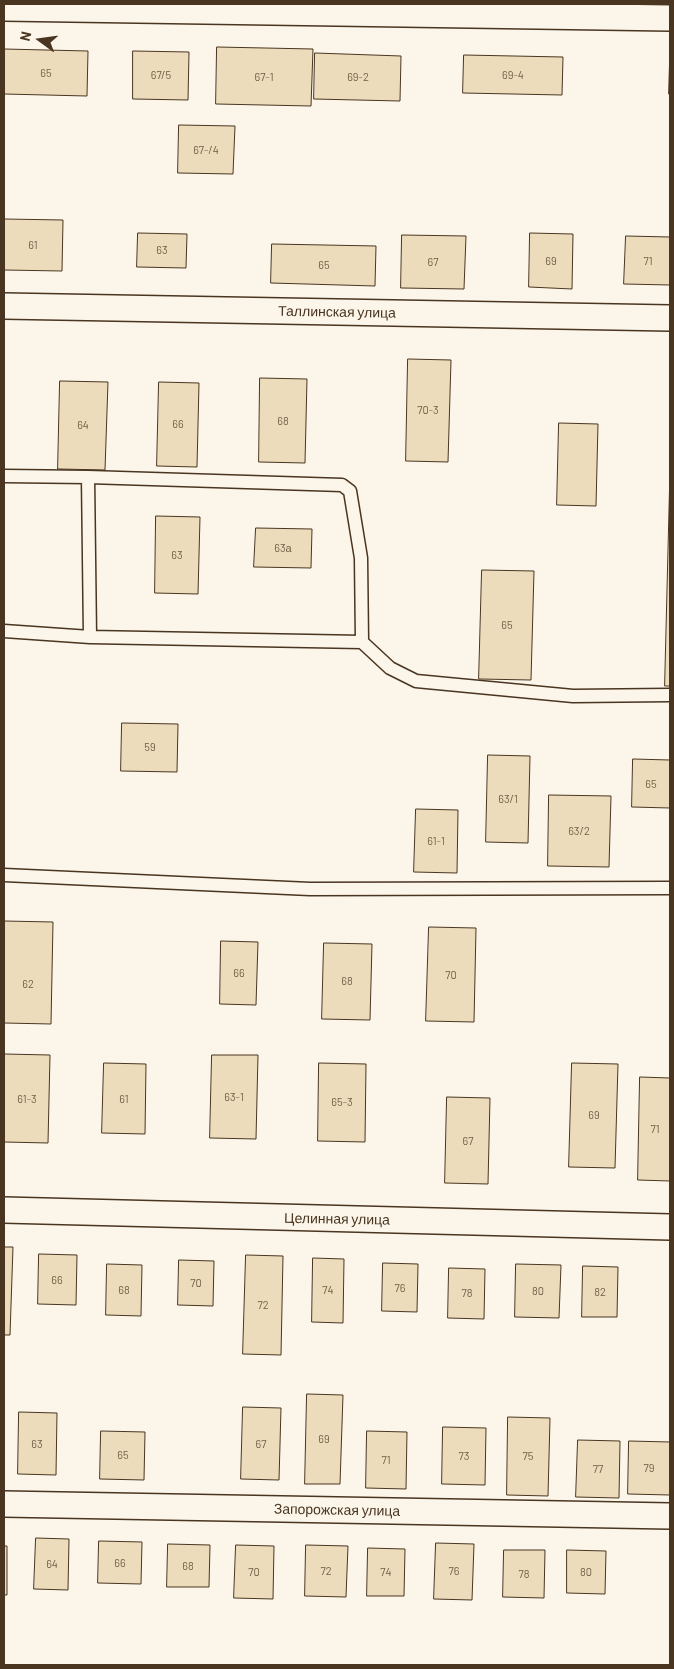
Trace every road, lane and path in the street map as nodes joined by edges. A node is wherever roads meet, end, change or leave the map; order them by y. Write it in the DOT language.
graph roads {
  1 [pos="4,8"];
  2 [pos="670,18"];
  3 [pos="4,306"];
  4 [pos="670,318"];
  5 [pos="4,476"];
  6 [pos="88,477"];
  7 [pos="4,631"];
  8 [pos="90,637"];
  9 [pos="362,642"];
  10 [pos="670,695"];
  11 [pos="4,875"];
  12 [pos="670,888"];
  13 [pos="4,1210"];
  14 [pos="670,1227"];
  15 [pos="4,1504"];
  16 [pos="670,1516"];
  1 -- 2 [label="street"];
  3 -- 4 [label="street, Таллинская улица"];
  5 -- 6 [label="lane"];
  6 -- 8 [label="lane"];
  6 -- 9 [label="lane"];
  7 -- 8 [label="lane"];
  8 -- 9 [label="lane"];
  9 -- 10 [label="lane"];
  11 -- 12 [label="lane"];
  13 -- 14 [label="street, Целинная улица"];
  15 -- 16 [label="street, Запорожская улица"];
}
